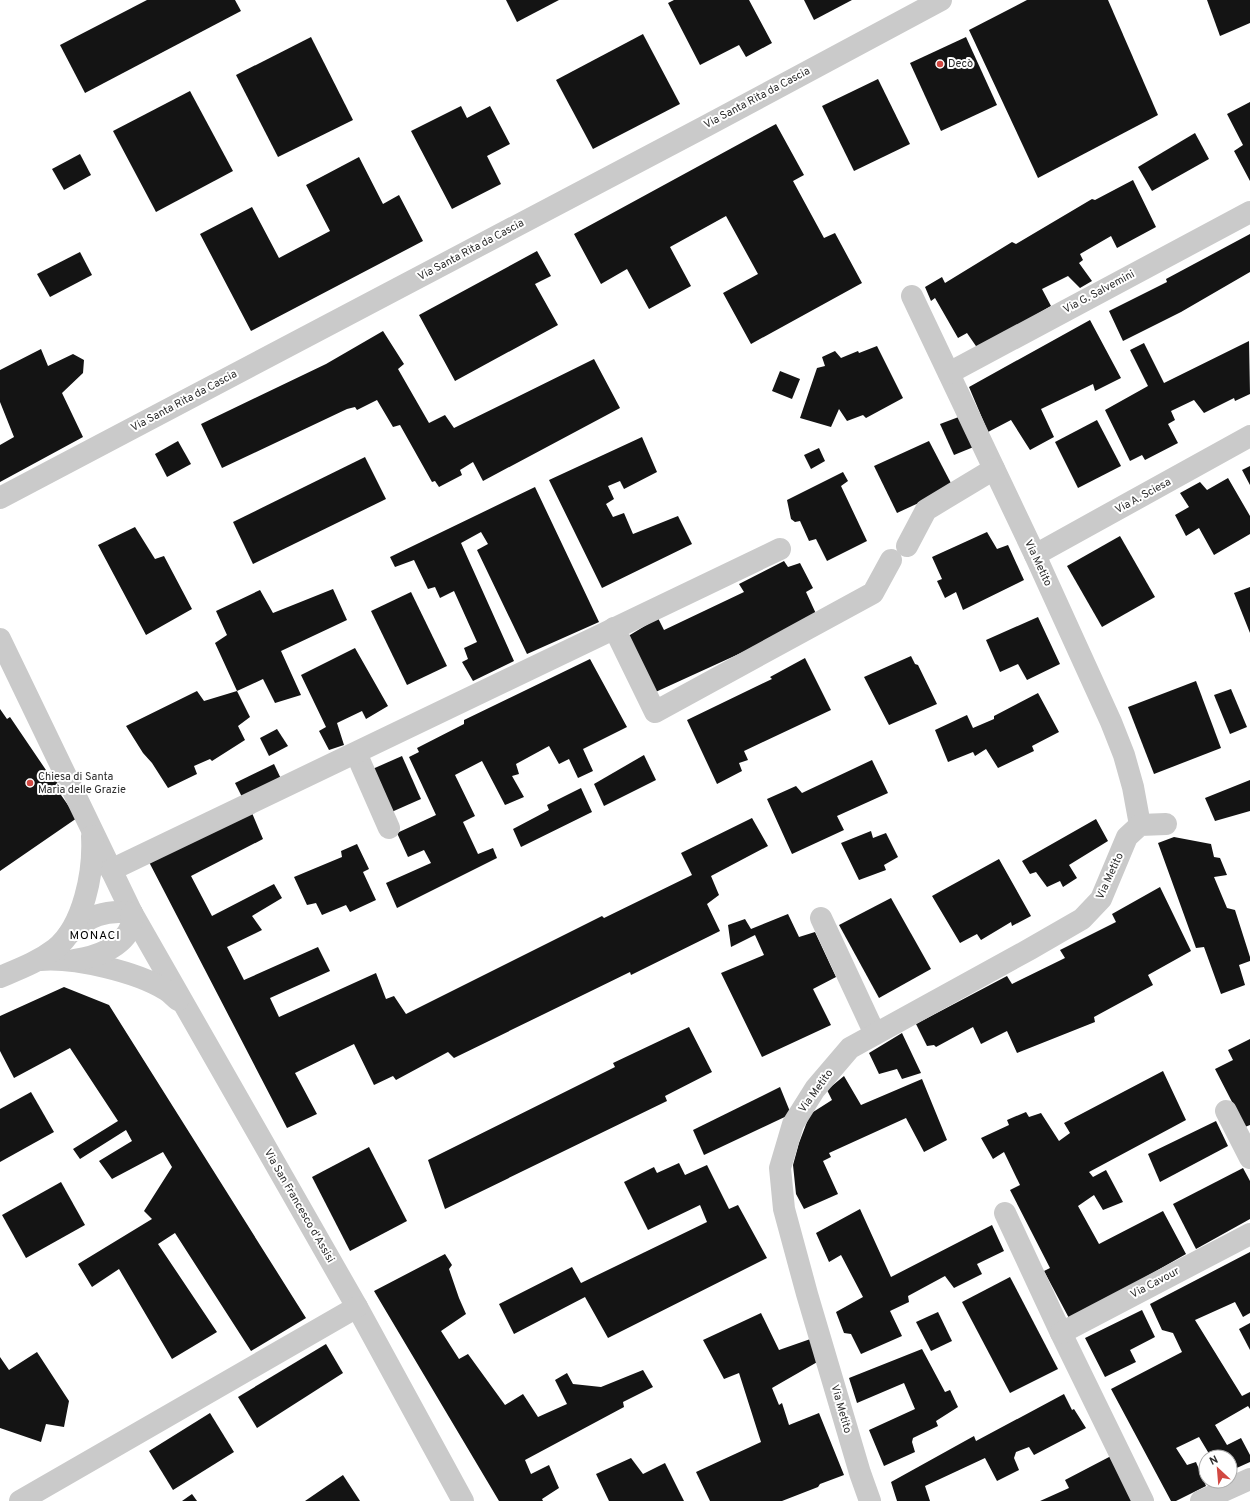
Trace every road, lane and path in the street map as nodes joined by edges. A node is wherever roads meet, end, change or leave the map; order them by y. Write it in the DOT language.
graph roads {
  1 [pos="941,0"];
  2 [pos="1250,212"];
  3 [pos="912,296"];
  4 [pos="948,372"];
  5 [pos="1250,436"];
  6 [pos="994,470"];
  7 [pos="0,498"];
  8 [pos="780,549"];
  9 [pos="1035,555"];
  10 [pos="614,628"];
  11 [pos="0,639"];
  12 [pos="356,753"];
  13 [pos="1166,824"];
  14 [pos="1140,825"];
  15 [pos="389,828"];
  16 [pos="91,829"];
  17 [pos="111,870"];
  18 [pos="132,914"];
  19 [pos="821,918"];
  20 [pos="68,935"];
  21 [pos="40,960"];
  22 [pos="74,960"];
  23 [pos="0,977"];
  24 [pos="184,1006"];
  25 [pos="875,1034"];
  26 [pos="1226,1111"];
  27 [pos="1250,1158"];
  28 [pos="1005,1213"];
  29 [pos="1250,1234"];
  30 [pos="357,1307"];
  31 [pos="1060,1332"];
  32 [pos="1250,1479"];
  33 [pos="20,1501"];
  34 [pos="463,1501"];
  35 [pos="870,1501"];
  36 [pos="1143,1501"];
  37 [pos="1201,1501"];
  1 -- 7 [label="street, Via Santa Rita da Cascia"];
  2 -- 4 [label="street, Via G. Salvemini"];
  3 -- 4 [label="street, Via Metito"];
  4 -- 6 [label="street, Via Metito"];
  5 -- 9 [label="street, Via A. Sciesa"];
  6 -- 9 [label="street, Via Metito"];
  6 -- 10 [label="street"];
  8 -- 10 [label="street"];
  9 -- 14 [label="street, Via Metito"];
  10 -- 12 [label="street"];
  11 -- 16 [label="street, Via San Francesco d'Assisi"];
  12 -- 15 [label="street"];
  12 -- 17 [label="street"];
  13 -- 14 [label="street"];
  14 -- 25 [label="street, Via Metito"];
  16 -- 17 [label="street, Via San Francesco d'Assisi"];
  16 -- 20 [label="street"];
  17 -- 18 [label="street, Via San Francesco d'Assisi"];
  18 -- 20 [label="street"];
  18 -- 22 [label="street"];
  18 -- 24 [label="street, Via San Francesco d'Assisi"];
  19 -- 25 [label="street"];
  20 -- 21 [label="street"];
  21 -- 22 [label="street"];
  21 -- 23 [label="street"];
  22 -- 24 [label="street"];
  24 -- 30 [label="street, Via San Francesco d'Assisi"];
  25 -- 35 [label="street, Via Metito"];
  26 -- 27 [label="street"];
  28 -- 31 [label="street"];
  29 -- 31 [label="street, Via Cavour"];
  30 -- 33 [label="street"];
  30 -- 34 [label="street, Via San Francesco d'Assisi"];
  31 -- 36 [label="street"];
  32 -- 37 [label="street"];
}
